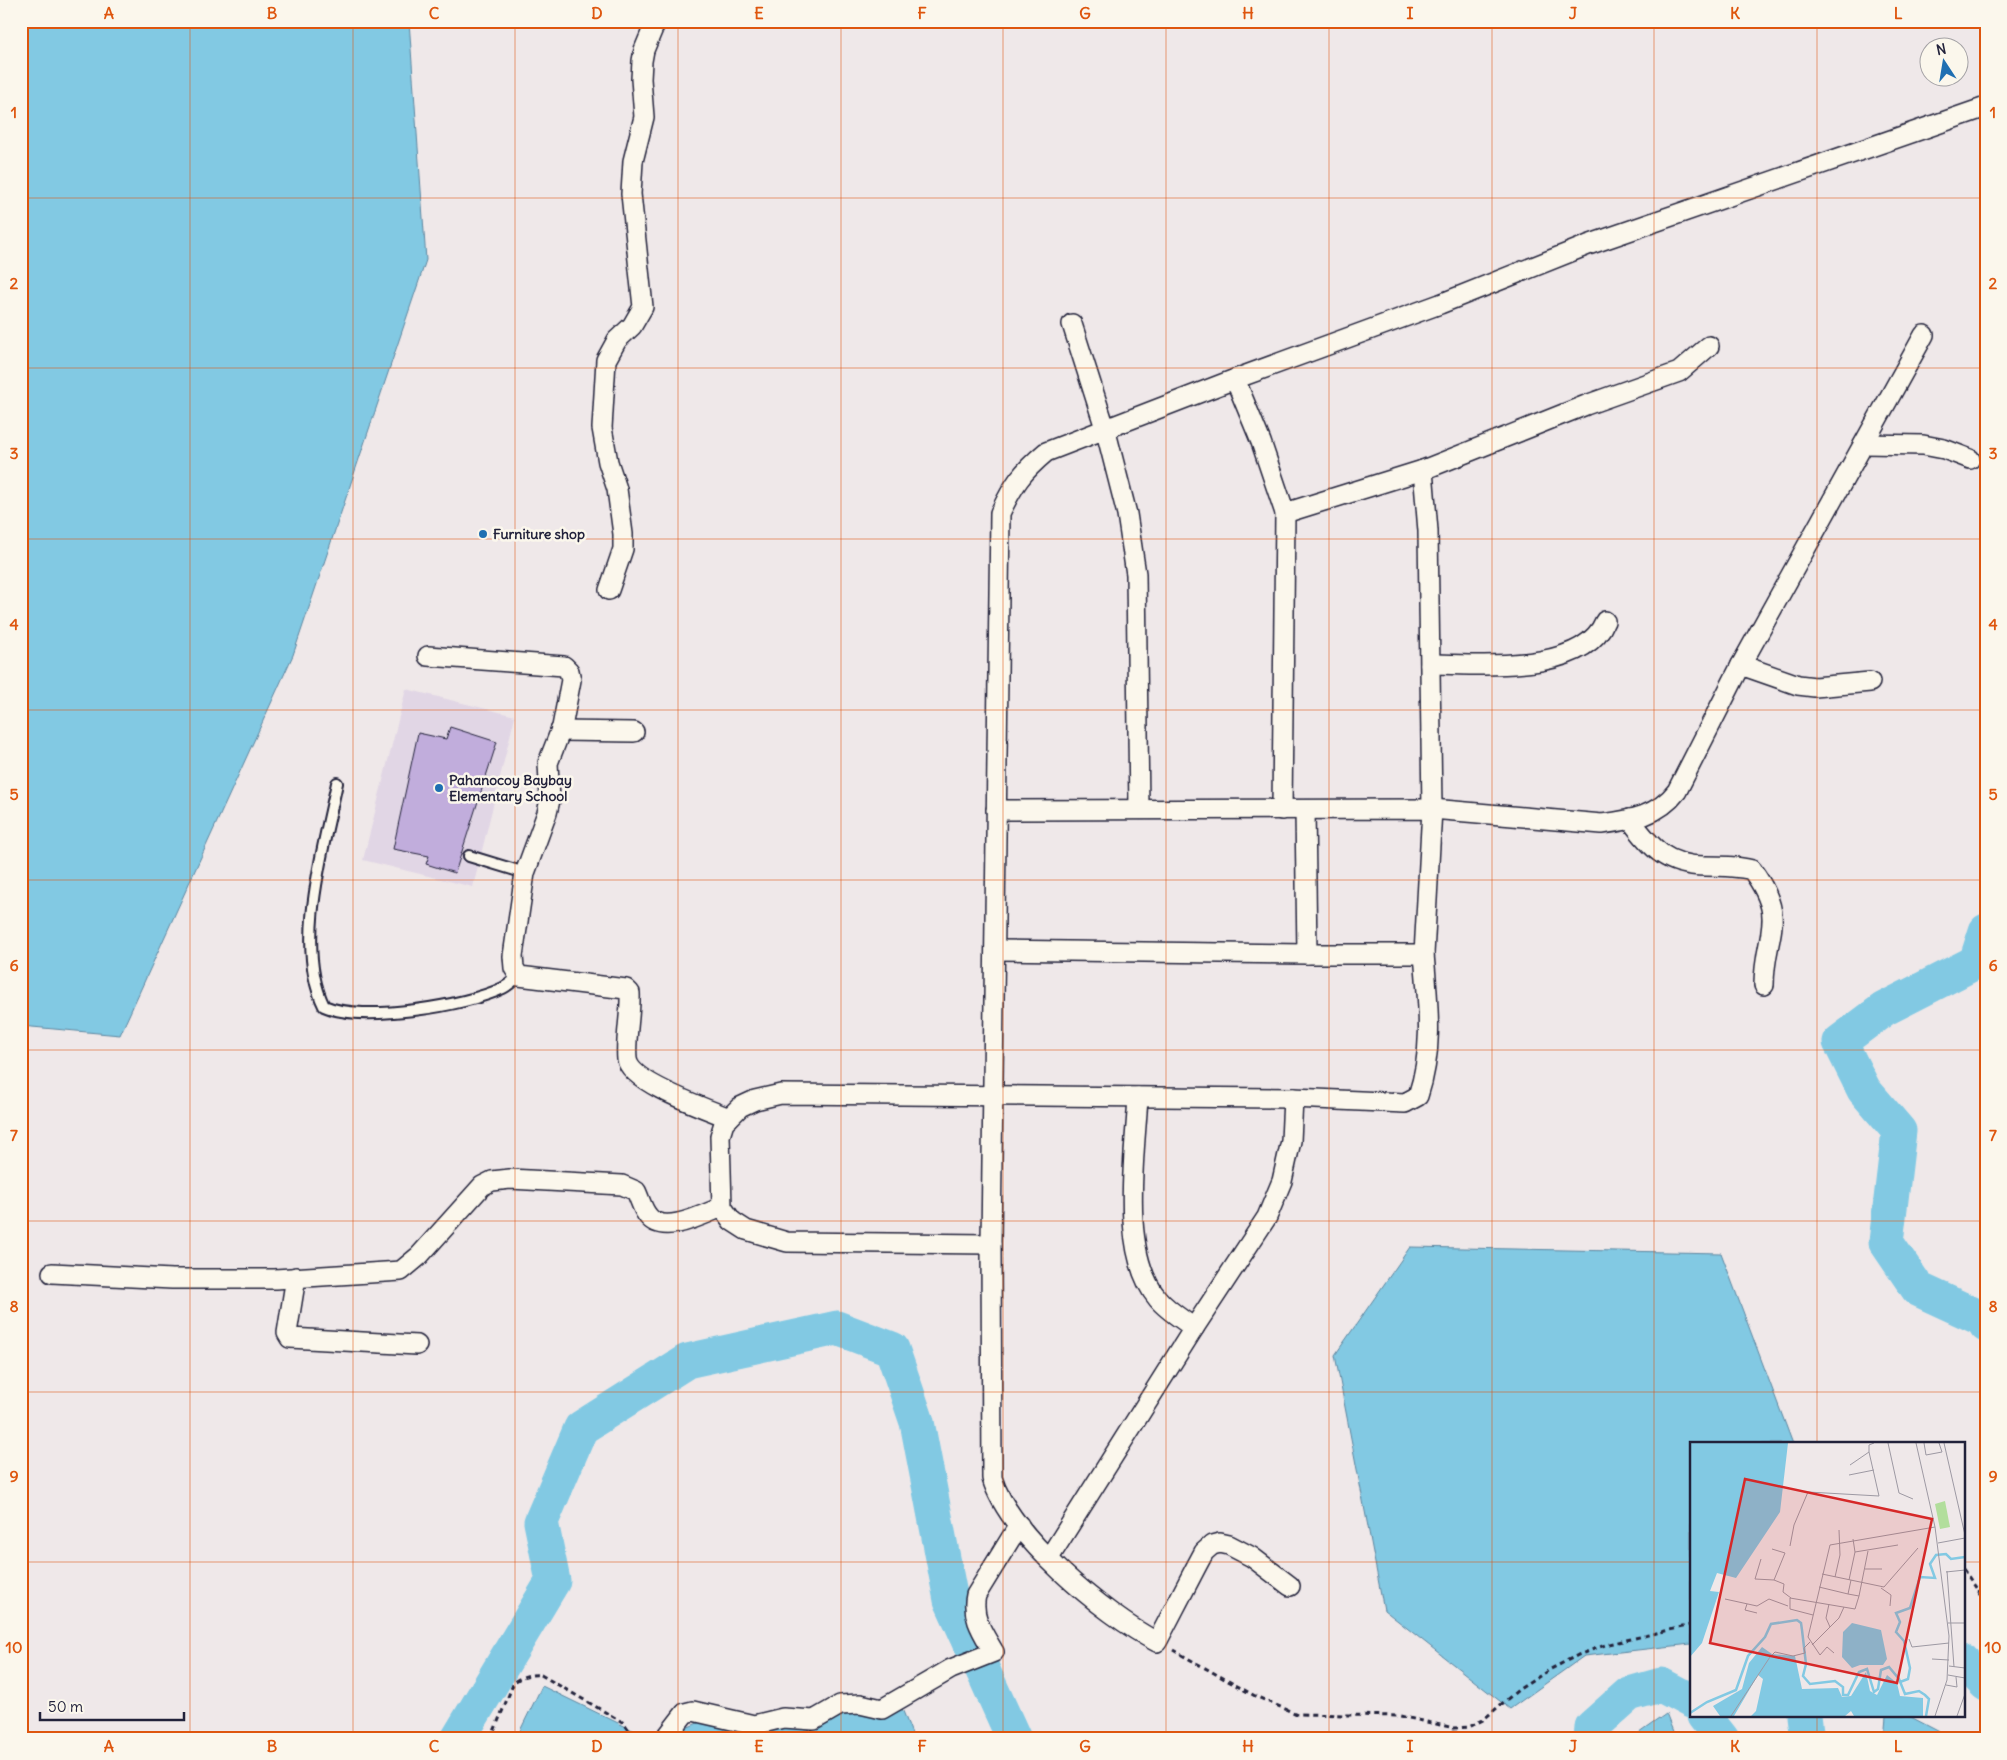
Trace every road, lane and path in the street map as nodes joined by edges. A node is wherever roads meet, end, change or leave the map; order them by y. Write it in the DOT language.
graph roads {
  1 [pos="656,21"];
  2 [pos="1986,106"];
  3 [pos="1072,324"];
  4 [pos="1924,335"];
  5 [pos="1709,346"];
  6 [pos="1235,378"];
  7 [pos="1105,428"];
  8 [pos="1864,444"];
  9 [pos="1970,459"];
  10 [pos="1423,470"];
  11 [pos="1285,513"];
  12 [pos="609,590"];
  13 [pos="1605,621"];
  14 [pos="428,656"];
  15 [pos="1430,664"];
  16 [pos="1741,665"];
  17 [pos="1870,682"];
  18 [pos="560,731"];
  19 [pos="634,732"];
  20 [pos="337,783"];
  21 [pos="1432,809"];
  22 [pos="996,810"];
  23 [pos="1139,810"];
  24 [pos="1282,810"];
  25 [pos="1306,810"];
  26 [pos="1630,819"];
  27 [pos="469,856"];
  28 [pos="525,873"];
  29 [pos="996,950"];
  30 [pos="1306,954"];
  31 [pos="1424,954"];
  32 [pos="518,976"];
  33 [pos="1764,985"];
  34 [pos="994,1096"];
  35 [pos="1138,1097"];
  36 [pos="1293,1098"];
  37 [pos="729,1118"];
  38 [pos="722,1208"];
  39 [pos="991,1244"];
  40 [pos="52,1272"];
  41 [pos="296,1278"];
  42 [pos="1194,1328"];
  43 [pos="417,1346"];
  44 [pos="1019,1525"];
  45 [pos="1049,1558"];
  46 [pos="1964,1570"];
  47 [pos="1290,1586"];
  48 [pos="1986,1602"];
  49 [pos="1690,1625"];
  50 [pos="1157,1642"];
  51 [pos="491,1739"];
  52 [pos="635,1739"];
  53 [pos="665,1739"];
  1 -- 12 [label="street"];
  2 -- 6 [label="street"];
  3 -- 7 [label="street"];
  4 -- 8 [label="street"];
  5 -- 10 [label="street"];
  6 -- 7 [label="street"];
  6 -- 11 [label="street"];
  7 -- 22 [label="street"];
  7 -- 23 [label="street"];
  8 -- 9 [label="street"];
  8 -- 16 [label="street"];
  10 -- 11 [label="street"];
  10 -- 15 [label="street"];
  11 -- 24 [label="street"];
  13 -- 15 [label="street"];
  14 -- 18 [label="street"];
  15 -- 21 [label="street"];
  16 -- 17 [label="street"];
  16 -- 26 [label="street"];
  18 -- 19 [label="street"];
  18 -- 28 [label="street"];
  20 -- 32 [label="lane"];
  21 -- 25 [label="street"];
  21 -- 26 [label="street"];
  21 -- 31 [label="street"];
  22 -- 23 [label="street"];
  22 -- 29 [label="street"];
  23 -- 24 [label="street"];
  24 -- 25 [label="street"];
  25 -- 30 [label="street"];
  26 -- 33 [label="street"];
  27 -- 28 [label="lane"];
  28 -- 32 [label="street"];
  29 -- 30 [label="street"];
  29 -- 34 [label="street"];
  30 -- 31 [label="street"];
  31 -- 36 [label="street"];
  32 -- 37 [label="street"];
  34 -- 35 [label="street"];
  34 -- 37 [label="street"];
  34 -- 39 [label="street"];
  35 -- 36 [label="street"];
  35 -- 42 [label="street"];
  36 -- 42 [label="street"];
  37 -- 38 [label="street"];
  38 -- 39 [label="street"];
  38 -- 41 [label="street"];
  39 -- 44 [label="street"];
  40 -- 41 [label="street"];
  41 -- 43 [label="street"];
  42 -- 45 [label="street"];
  44 -- 45 [label="street"];
  44 -- 53 [label="street"];
  45 -- 50 [label="street"];
  46 -- 48 [label="path"];
  47 -- 50 [label="street"];
  49 -- 50 [label="path"];
  51 -- 52 [label="path"];
}
